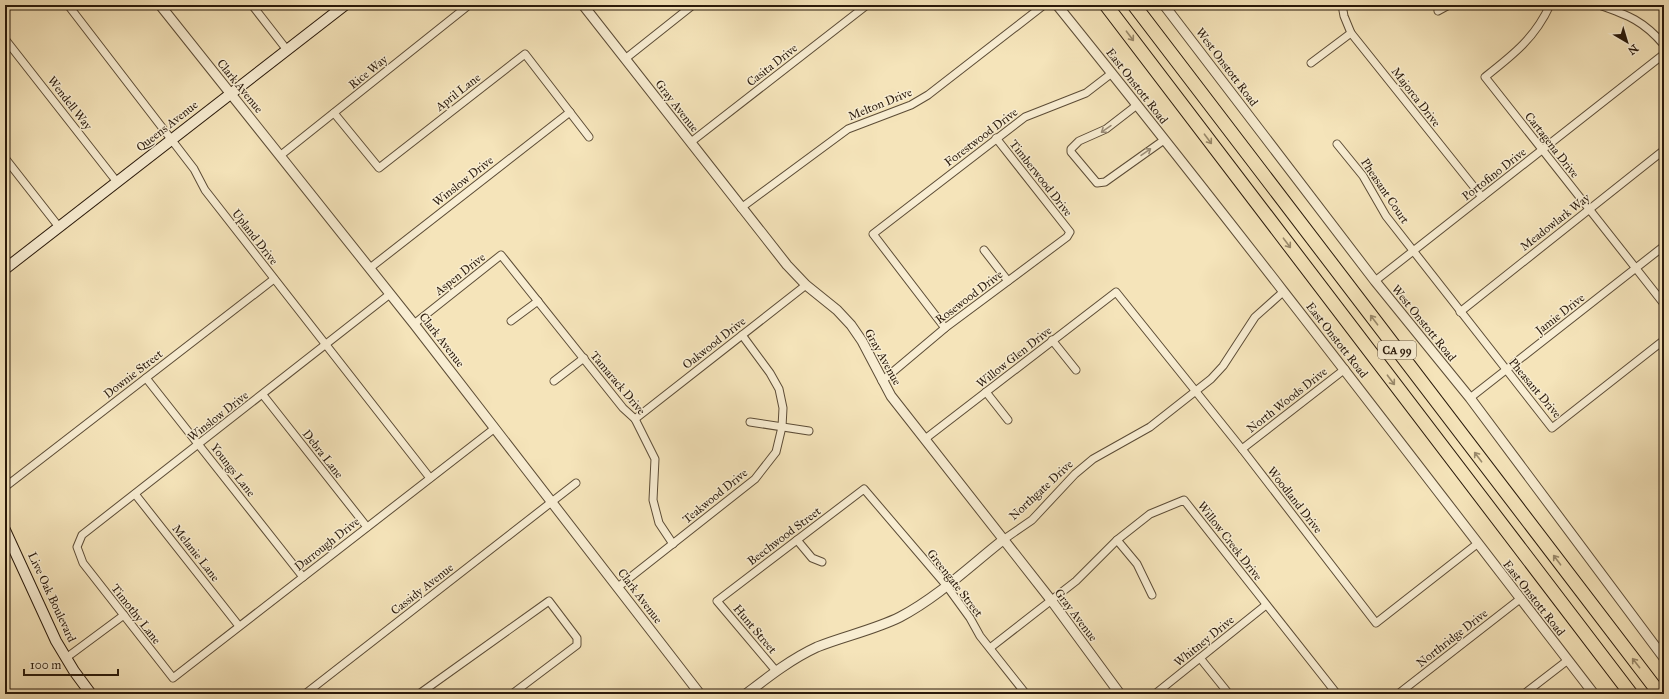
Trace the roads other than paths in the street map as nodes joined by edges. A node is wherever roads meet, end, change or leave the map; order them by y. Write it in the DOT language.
graph roads {
  1 [pos="68,5"];
  2 [pos="160,5"];
  3 [pos="252,5"];
  4 [pos="469,5"];
  5 [pos="583,5"];
  6 [pos="693,5"];
  7 [pos="867,5"];
  8 [pos="1044,5"];
  9 [pos="1057,5"];
  10 [pos="1106,5"];
  11 [pos="1134,5"];
  12 [pos="1164,5"];
  13 [pos="1342,5"];
  14 [pos="1449,5"];
  15 [pos="1550,5"];
  16 [pos="1599,5"];
  17 [pos="343,6"];
  18 [pos="1438,11"];
  19 [pos="1351,33"];
  20 [pos="5,39"];
  21 [pos="1664,45"];
  22 [pos="287,50"];
  23 [pos="1664,54"];
  24 [pos="625,59"];
  25 [pos="1312,63"];
  26 [pos="1112,73"];
  27 [pos="230,94"];
  28 [pos="1137,105"];
  29 [pos="334,112"];
  30 [pos="570,112"];
  31 [pos="589,137"];
  32 [pos="996,138"];
  33 [pos="171,140"];
  34 [pos="1164,140"];
  35 [pos="691,142"];
  36 [pos="1337,144"];
  37 [pos="1542,150"];
  38 [pos="1664,150"];
  39 [pos="281,155"];
  40 [pos="5,158"];
  41 [pos="117,182"];
  42 [pos="1482,197"];
  43 [pos="741,208"];
  44 [pos="1589,209"];
  45 [pos="59,227"];
  46 [pos="1070,232"];
  47 [pos="1664,246"];
  48 [pos="984,250"];
  49 [pos="1414,251"];
  50 [pos="501,255"];
  51 [pos="370,268"];
  52 [pos="1635,268"];
  53 [pos="5,269"];
  54 [pos="274,279"];
  55 [pos="1008,281"];
  56 [pos="1375,281"];
  57 [pos="806,285"];
  58 [pos="1116,292"];
  59 [pos="1283,292"];
  60 [pos="390,294"];
  61 [pos="538,301"];
  62 [pos="1664,304"];
  63 [pos="1460,312"];
  64 [pos="511,321"];
  65 [pos="414,324"];
  66 [pos="945,328"];
  67 [pos="742,335"];
  68 [pos="1052,340"];
  69 [pos="1664,340"];
  70 [pos="326,346"];
  71 [pos="584,358"];
  72 [pos="1345,369"];
  73 [pos="1076,370"];
  74 [pos="1506,371"];
  75 [pos="146,378"];
  76 [pos="554,381"];
  77 [pos="882,381"];
  78 [pos="1196,391"];
  79 [pos="986,392"];
  80 [pos="263,395"];
  81 [pos="1470,398"];
  82 [pos="635,419"];
  83 [pos="1008,420"];
  84 [pos="750,422"];
  85 [pos="782,427"];
  86 [pos="495,428"];
  87 [pos="809,431"];
  88 [pos="925,439"];
  89 [pos="199,445"];
  90 [pos="1242,449"];
  91 [pos="430,478"];
  92 [pos="576,483"];
  93 [pos="5,487"];
  94 [pos="864,489"];
  95 [pos="135,494"];
  96 [pos="552,502"];
  97 [pos="367,527"];
  98 [pos="5,530"];
  99 [pos="797,540"];
  100 [pos="1003,540"];
  101 [pos="1117,540"];
  102 [pos="673,544"];
  103 [pos="1477,544"];
  104 [pos="822,562"];
  105 [pos="83,563"];
  106 [pos="303,577"];
  107 [pos="946,585"];
  108 [pos="618,586"];
  109 [pos="1152,595"];
  110 [pos="1520,599"];
  111 [pos="1051,600"];
  112 [pos="717,601"];
  113 [pos="1266,605"];
  114 [pos="124,615"];
  115 [pos="239,626"];
  116 [pos="990,648"];
  117 [pos="66,658"];
  118 [pos="1200,658"];
  119 [pos="1664,658"];
  120 [pos="1568,660"];
  121 [pos="776,671"];
  122 [pos="173,678"];
  123 [pos="91,694"];
  124 [pos="305,694"];
  125 [pos="419,694"];
  126 [pos="512,694"];
  127 [pos="700,694"];
  128 [pos="746,694"];
  129 [pos="1026,694"];
  130 [pos="1120,694"];
  131 [pos="1155,694"];
  132 [pos="1229,694"];
  133 [pos="1337,694"];
  134 [pos="1398,694"];
  135 [pos="1524,694"];
  136 [pos="1594,694"];
  137 [pos="1631,694"];
  138 [pos="1660,694"];
  1 -- 33 [label="street, Upland Drive"];
  2 -- 27 [label="street, Clark Avenue"];
  3 -- 22 [label="street"];
  4 -- 29 [label="street, Rice Way"];
  5 -- 24 [label="street, Gray Avenue"];
  6 -- 24 [label="street"];
  7 -- 35 [label="street, Casita Drive"];
  8 -- 43 [label="street, Melton Drive"];
  9 -- 26 [label="street, East Onstott Road"];
  10 -- 137 [label="highway, CA 99, one-way"];
  138 -- 11 [label="highway, CA 99, one-way"];
  12 -- 56 [label="street, West Onstott Road"];
  13 -- 19 [label="street, Majorca Drive"];
  14 -- 18 [label="street"];
  15 -- 37 [label="street, Cartagena Drive"];
  16 -- 21 [label="street"];
  17 -- 22 [label="main road, Queens Avenue"];
  19 -- 25 [label="street"];
  19 -- 42 [label="street, Majorca Drive"];
  20 -- 41 [label="street, Wendell Way"];
  22 -- 27 [label="main road, Queens Avenue"];
  23 -- 37 [label="street, Portofino Drive"];
  24 -- 35 [label="street, Gray Avenue"];
  26 -- 28 [label="street, East Onstott Road"];
  26 -- 32 [label="street, Forestwood Drive"];
  27 -- 33 [label="main road, Queens Avenue"];
  27 -- 39 [label="street, Clark Avenue"];
  28 -- 34 [label="street, East Onstott Road"];
  28 -- 34 [label="street, one-way"];
  29 -- 30 [label="street, April Lane"];
  29 -- 39 [label="street, Rice Way"];
  30 -- 31 [label="street, April Lane"];
  30 -- 51 [label="street, Winslow Drive"];
  32 -- 46 [label="street, Timberwood Drive"];
  32 -- 66 [label="street, Forestwood Drive"];
  33 -- 41 [label="main road, Queens Avenue"];
  33 -- 54 [label="street, Upland Drive"];
  34 -- 59 [label="street, East Onstott Road"];
  35 -- 43 [label="street, Gray Avenue"];
  36 -- 49 [label="street, Pheasant Court"];
  37 -- 42 [label="street, Portofino Drive"];
  37 -- 44 [label="street, Cartagena Drive"];
  38 -- 44 [label="street, Meadowlark Way"];
  39 -- 51 [label="street, Clark Avenue"];
  40 -- 45 [label="street"];
  41 -- 45 [label="main road, Queens Avenue"];
  42 -- 49 [label="street, Portofino Drive"];
  43 -- 57 [label="street, Gray Avenue"];
  44 -- 52 [label="street, Cartagena Drive"];
  44 -- 63 [label="street, Meadowlark Way"];
  45 -- 53 [label="main road, Queens Avenue"];
  46 -- 55 [label="street, Rosewood Drive"];
  47 -- 52 [label="street, Jamie Drive"];
  48 -- 55 [label="street"];
  49 -- 56 [label="street, Portofino Drive"];
  49 -- 63 [label="street, Pheasant Drive"];
  50 -- 61 [label="street, Tamarack Drive"];
  50 -- 65 [label="street, Aspen Drive"];
  51 -- 60 [label="street, Clark Avenue"];
  52 -- 62 [label="street, Cartagena Drive"];
  52 -- 74 [label="street, Jamie Drive"];
  54 -- 70 [label="street, Upland Drive"];
  54 -- 75 [label="street, Downie Street"];
  55 -- 66 [label="street, Rosewood Drive"];
  56 -- 81 [label="street, West Onstott Road"];
  57 -- 67 [label="street, Oakwood Drive"];
  57 -- 77 [label="street, Gray Avenue"];
  58 -- 68 [label="street, Willow Glen Drive"];
  58 -- 78 [label="street, Woodland Drive"];
  59 -- 72 [label="street, East Onstott Road"];
  59 -- 78 [label="street, Northgate Drive"];
  60 -- 65 [label="street, Clark Avenue"];
  60 -- 70 [label="street, Winslow Drive"];
  61 -- 64 [label="street"];
  61 -- 71 [label="street, Tamarack Drive"];
  63 -- 74 [label="street, Pheasant Drive"];
  65 -- 86 [label="street, Clark Avenue"];
  66 -- 77 [label="street, Rosewood Drive"];
  67 -- 82 [label="street, Oakwood Drive"];
  67 -- 85 [label="street, Teakwood Drive"];
  68 -- 73 [label="street"];
  68 -- 79 [label="street, Willow Glen Drive"];
  69 -- 74 [label="street, Pheasant Drive"];
  70 -- 80 [label="street, Winslow Drive"];
  70 -- 91 [label="street, Upland Drive"];
  71 -- 76 [label="street"];
  71 -- 82 [label="street, Tamarack Drive"];
  72 -- 90 [label="street, North Woods Drive"];
  72 -- 103 [label="street, East Onstott Road"];
  74 -- 81 [label="street, Jamie Drive"];
  75 -- 89 [label="street, Youngs Lane"];
  75 -- 93 [label="street, Downie Street"];
  77 -- 88 [label="street, Gray Avenue"];
  78 -- 90 [label="street, Woodland Drive"];
  78 -- 100 [label="street, Northgate Drive"];
  79 -- 83 [label="street"];
  79 -- 88 [label="street, Willow Glen Drive"];
  80 -- 89 [label="street, Winslow Drive"];
  80 -- 97 [label="street, Debra Lane"];
  81 -- 119 [label="street, West Onstott Road"];
  82 -- 102 [label="street, Tamarack Drive"];
  84 -- 85 [label="street"];
  85 -- 87 [label="street"];
  85 -- 102 [label="street, Teakwood Drive"];
  86 -- 91 [label="street, Darrough Drive"];
  86 -- 96 [label="street, Clark Avenue"];
  88 -- 100 [label="street, Gray Avenue"];
  89 -- 95 [label="street, Winslow Drive"];
  89 -- 106 [label="street, Youngs Lane"];
  90 -- 103 [label="street, Woodland Drive"];
  91 -- 97 [label="street, Darrough Drive"];
  92 -- 96 [label="street, Cassidy Avenue"];
  94 -- 99 [label="street, Beechwood Street"];
  94 -- 107 [label="street, Greengate Street"];
  95 -- 105 [label="street, Winslow Drive"];
  95 -- 115 [label="street, Melanie Lane"];
  96 -- 108 [label="street, Clark Avenue"];
  96 -- 124 [label="street, Cassidy Avenue"];
  97 -- 106 [label="street, Darrough Drive"];
  98 -- 117 [label="main road, Live Oak Boulevard"];
  99 -- 104 [label="street"];
  99 -- 112 [label="street, Beechwood Street"];
  100 -- 107 [label="street, Northgate Drive"];
  100 -- 111 [label="street, Gray Avenue"];
  101 -- 109 [label="street"];
  101 -- 111 [label="street, Willow Creek Drive"];
  101 -- 113 [label="street, Willow Creek Drive"];
  102 -- 108 [label="street, Teakwood Drive"];
  103 -- 110 [label="street, East Onstott Road"];
  105 -- 114 [label="street, Timothy Lane"];
  106 -- 115 [label="street, Darrough Drive"];
  107 -- 116 [label="street, Greengate Street"];
  107 -- 121 [label="street, Northgate Drive"];
  108 -- 127 [label="street, Clark Avenue"];
  110 -- 120 [label="street, East Onstott Road"];
  110 -- 134 [label="street, Northridge Drive"];
  111 -- 116 [label="street, Willow Creek Drive"];
  111 -- 130 [label="street, Gray Avenue"];
  112 -- 121 [label="street, Hunt Street"];
  113 -- 118 [label="street, Whitney Drive"];
  113 -- 133 [label="street, Willow Creek Drive"];
  114 -- 117 [label="street"];
  114 -- 122 [label="street, Timothy Lane"];
  115 -- 122 [label="street, Darrough Drive"];
  116 -- 129 [label="street, Greengate Street"];
  117 -- 123 [label="main road, Live Oak Boulevard"];
  118 -- 131 [label="street, Whitney Drive"];
  118 -- 132 [label="street"];
  120 -- 135 [label="street"];
  120 -- 136 [label="street, East Onstott Road"];
  121 -- 128 [label="street, Northgate Drive"];
  125 -- 126 [label="street"];
}
